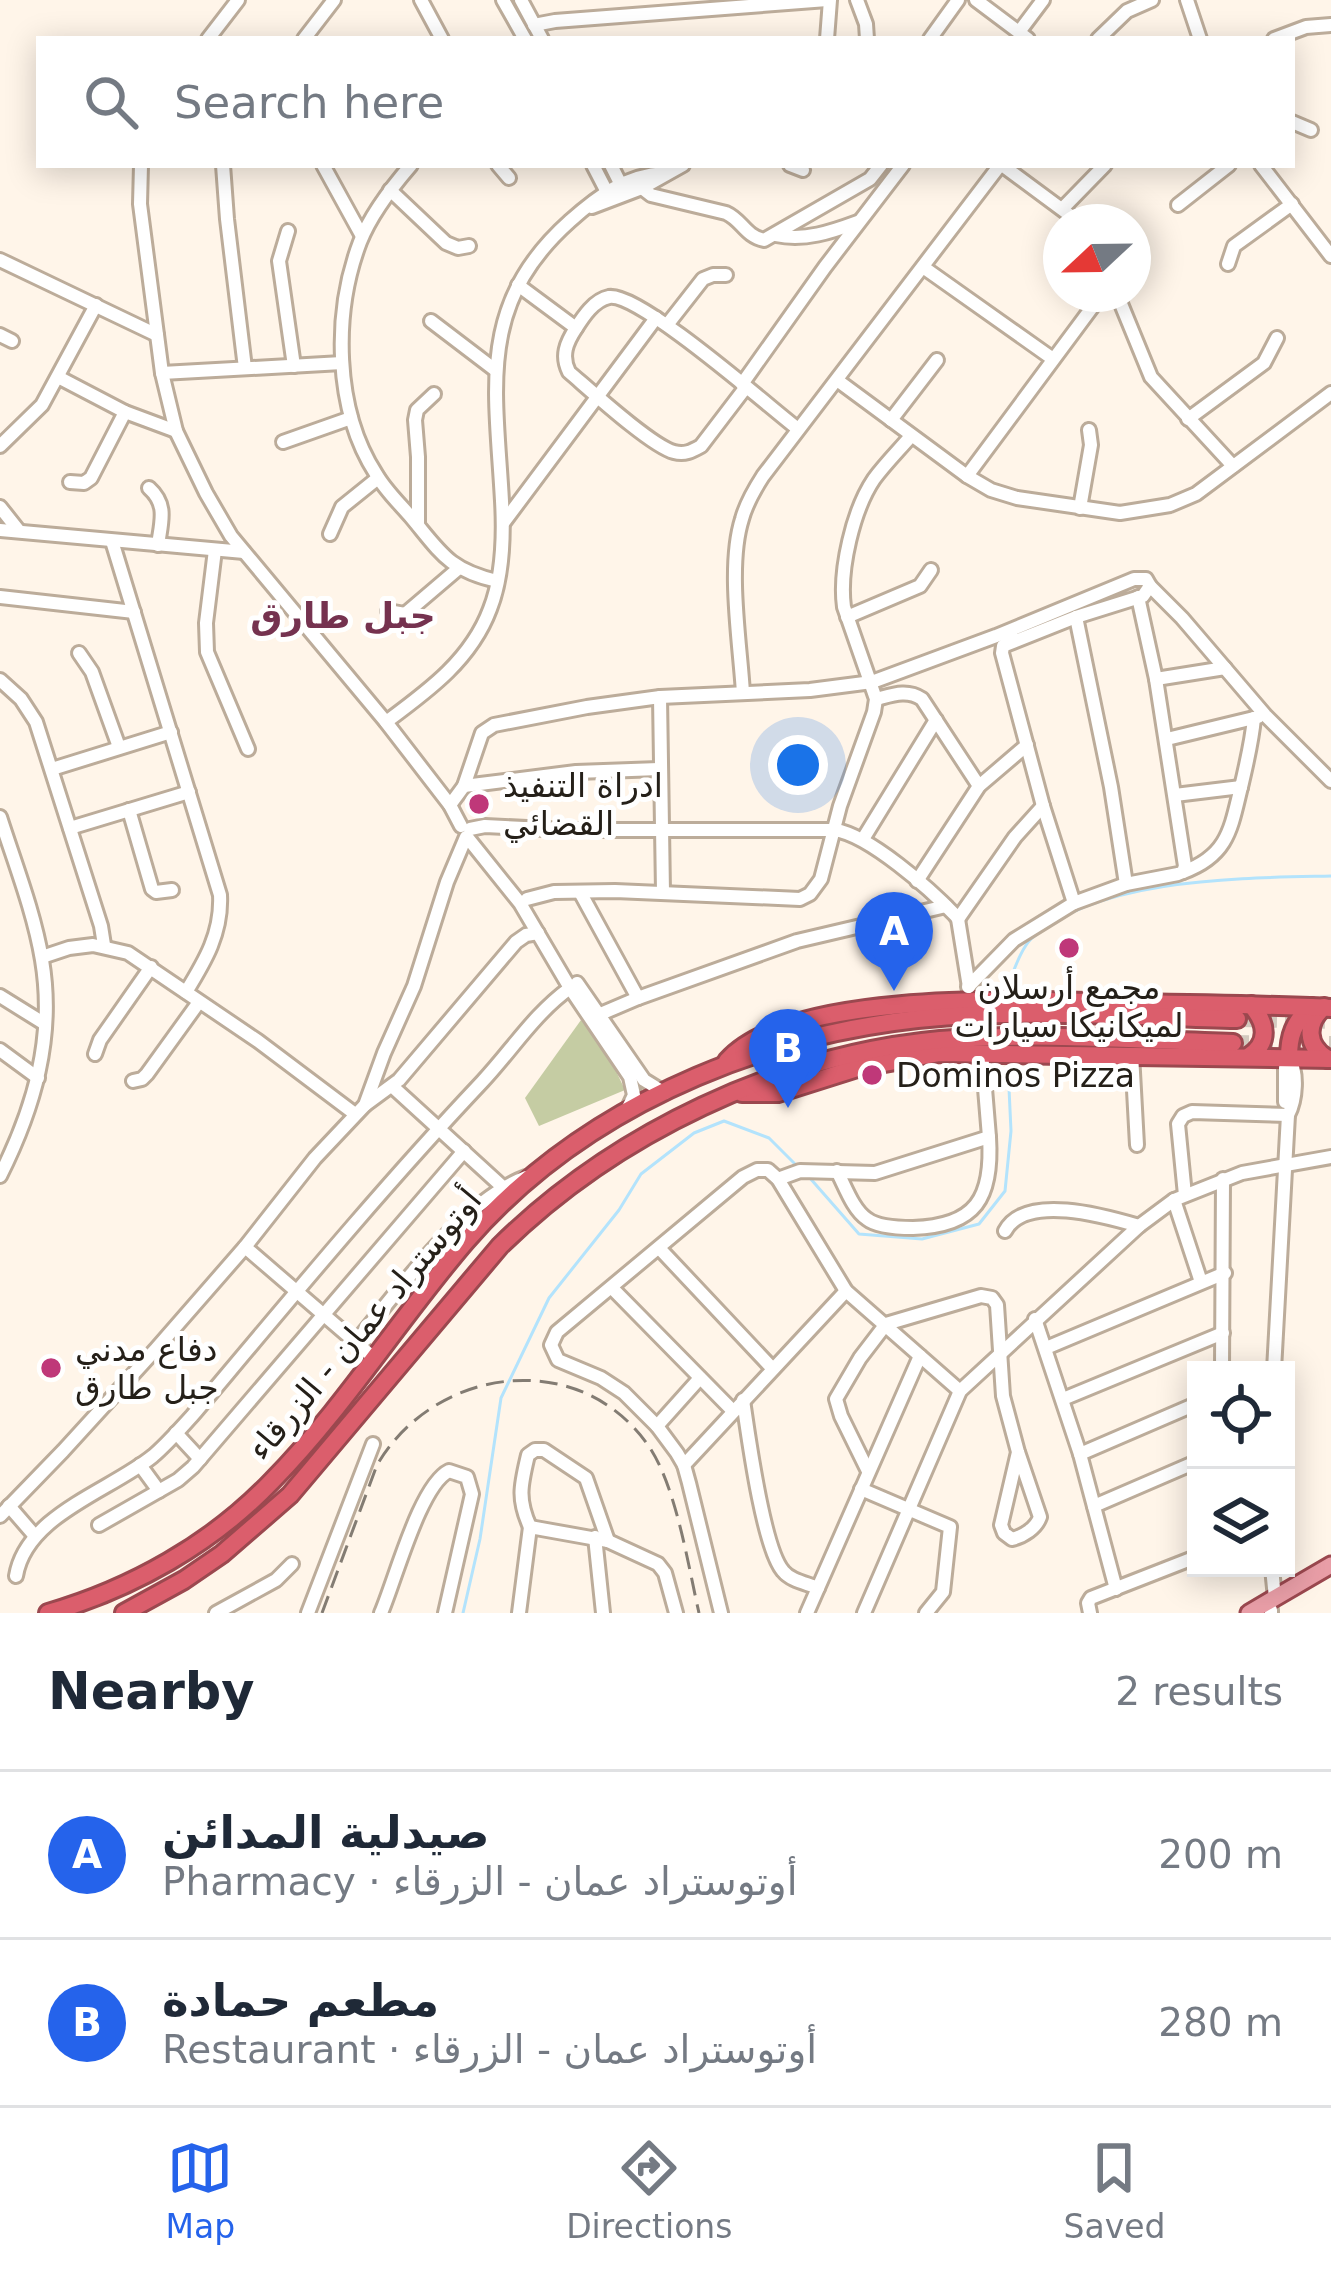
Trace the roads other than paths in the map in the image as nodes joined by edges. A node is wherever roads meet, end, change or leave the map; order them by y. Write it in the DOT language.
graph roads {
  1 [pos="238,0"];
  2 [pos="334,0"];
  3 [pos="421,0"];
  4 [pos="503,0"];
  5 [pos="520,0"];
  6 [pos="602,0"];
  7 [pos="828,0"];
  8 [pos="857,0"];
  9 [pos="958,0"];
  10 [pos="976,0"];
  11 [pos="1042,0"];
  12 [pos="1152,0"];
  13 [pos="1187,0"];
  14 [pos="717,4"];
  15 [pos="610,16"];
  16 [pos="534,25"];
  17 [pos="1331,25"];
  18 [pos="1015,34"];
  19 [pos="210,36"];
  20 [pos="307,36"];
  21 [pos="440,36"];
  22 [pos="523,36"];
  23 [pos="540,36"];
  24 [pos="827,36"];
  25 [pos="867,36"];
  26 [pos="932,36"];
  27 [pos="1101,36"];
  28 [pos="1199,36"];
  29 [pos="1282,36"];
  30 [pos="1295,123"];
  31 [pos="1311,130"];
  32 [pos="141,168"];
  33 [pos="224,168"];
  34 [pos="325,168"];
  35 [pos="408,168"];
  36 [pos="501,168"];
  37 [pos="596,168"];
  38 [pos="612,168"];
  39 [pos="878,168"];
  40 [pos="901,168"];
  41 [pos="999,168"];
  42 [pos="1005,168"];
  43 [pos="1102,168"];
  44 [pos="1224,168"];
  45 [pos="1263,168"];
  46 [pos="652,176"];
  47 [pos="509,178"];
  48 [pos="390,190"];
  49 [pos="616,192"];
  50 [pos="1057,204"];
  51 [pos="1067,204"];
  52 [pos="1292,204"];
  53 [pos="1178,205"];
  54 [pos="860,222"];
  55 [pos="288,231"];
  56 [pos="776,235"];
  57 [pos="362,236"];
  58 [pos="469,246"];
  59 [pos="1329,248"];
  60 [pos="0,260"];
  61 [pos="1228,264"];
  62 [pos="923,267"];
  63 [pos="726,275"];
  64 [pos="518,285"];
  65 [pos="96,305"];
  66 [pos="1088,312"];
  67 [pos="1124,312"];
  68 [pos="430,321"];
  69 [pos="662,322"];
  70 [pos="576,328"];
  71 [pos="157,334"];
  72 [pos="1276,338"];
  73 [pos="1053,359"];
  74 [pos="938,360"];
  75 [pos="343,363"];
  76 [pos="294,366"];
  77 [pos="245,368"];
  78 [pos="494,369"];
  79 [pos="162,373"];
  80 [pos="58,377"];
  81 [pos="837,380"];
  82 [pos="744,386"];
  83 [pos="434,394"];
  84 [pos="1331,394"];
  85 [pos="598,397"];
  86 [pos="125,412"];
  87 [pos="351,418"];
  88 [pos="1189,419"];
  89 [pos="891,420"];
  90 [pos="798,429"];
  91 [pos="1089,430"];
  92 [pos="176,431"];
  93 [pos="911,436"];
  94 [pos="283,442"];
  95 [pos="0,446"];
  96 [pos="1233,466"];
  97 [pos="967,476"];
  98 [pos="378,478"];
  99 [pos="70,482"];
  100 [pos="149,488"];
  101 [pos="0,506"];
  102 [pos="1080,508"];
  103 [pos="503,523"];
  104 [pos="418,526"];
  105 [pos="0,530"];
  106 [pos="19,531"];
  107 [pos="329,534"];
  108 [pos="112,542"];
  109 [pos="158,544"];
  110 [pos="215,550"];
  111 [pos="244,552"];
  112 [pos="459,568"];
  113 [pos="931,570"];
  114 [pos="497,581"];
  115 [pos="1150,586"];
  116 [pos="1138,597"];
  117 [pos="0,598"];
  118 [pos="388,611"];
  119 [pos="134,612"];
  120 [pos="847,617"];
  121 [pos="1076,617"];
  122 [pos="80,653"];
  123 [pos="1226,668"];
  124 [pos="1156,679"];
  125 [pos="0,680"];
  126 [pos="872,682"];
  127 [pos="742,693"];
  128 [pos="660,697"];
  129 [pos="876,699"];
  130 [pos="1259,717"];
  131 [pos="936,720"];
  132 [pos="386,722"];
  133 [pos="171,732"];
  134 [pos="1167,739"];
  135 [pos="1027,746"];
  136 [pos="118,747"];
  137 [pos="248,749"];
  138 [pos="52,769"];
  139 [pos="659,769"];
  140 [pos="1331,781"];
  141 [pos="464,786"];
  142 [pos="979,786"];
  143 [pos="1240,787"];
  144 [pos="189,792"];
  145 [pos="1175,795"];
  146 [pos="450,805"];
  147 [pos="1042,806"];
  148 [pos="129,810"];
  149 [pos="0,817"];
  150 [pos="70,828"];
  151 [pos="662,830"];
  152 [pos="835,830"];
  153 [pos="465,833"];
  154 [pos="863,839"];
  155 [pos="1183,872"];
  156 [pos="916,881"];
  157 [pos="1126,884"];
  158 [pos="172,890"];
  159 [pos="580,892"];
  160 [pos="663,892"];
  161 [pos="527,899"];
  162 [pos="1074,903"];
  163 [pos="946,906"];
  164 [pos="958,919"];
  165 [pos="538,933"];
  166 [pos="104,945"];
  167 [pos="42,957"];
  168 [pos="151,967"];
  169 [pos="570,988"];
  170 [pos="186,992"];
  171 [pos="970,994"];
  172 [pos="0,996"];
  173 [pos="638,998"];
  174 [pos="199,1002"];
  175 [pos="1258,1005"];
  176 [pos="1322,1007"];
  177 [pos="596,1016"];
  178 [pos="1237,1019"];
  179 [pos="848,1021"];
  180 [pos="45,1024"];
  181 [pos="1233,1043"];
  182 [pos="1289,1048"];
  183 [pos="0,1050"];
  184 [pos="982,1052"];
  185 [pos="95,1054"];
  186 [pos="1132,1054"];
  187 [pos="1248,1057"];
  188 [pos="1330,1059"];
  189 [pos="855,1061"];
  190 [pos="38,1078"];
  191 [pos="133,1082"];
  192 [pos="393,1087"];
  193 [pos="665,1093"];
  194 [pos="360,1109"];
  195 [pos="626,1112"];
  196 [pos="1288,1115"];
  197 [pos="438,1126"];
  198 [pos="989,1137"];
  199 [pos="1137,1145"];
  200 [pos="464,1151"];
  201 [pos="1331,1156"];
  202 [pos="1286,1164"];
  203 [pos="838,1172"];
  204 [pos="0,1176"];
  205 [pos="778,1179"];
  206 [pos="1223,1179"];
  207 [pos="507,1191"];
  208 [pos="1179,1197"];
  209 [pos="1139,1226"];
  210 [pos="1005,1231"];
  211 [pos="244,1247"];
  212 [pos="659,1248"];
  213 [pos="1225,1273"];
  214 [pos="1201,1282"];
  215 [pos="612,1288"];
  216 [pos="298,1290"];
  217 [pos="846,1291"];
  218 [pos="324,1314"];
  219 [pos="1036,1319"];
  220 [pos="886,1324"];
  221 [pos="1223,1333"];
  222 [pos="355,1343"];
  223 [pos="1046,1348"];
  224 [pos="999,1354"];
  225 [pos="920,1356"];
  226 [pos="374,1358"];
  227 [pos="1222,1361"];
  228 [pos="1275,1361"];
  229 [pos="772,1368"];
  230 [pos="700,1378"];
  231 [pos="960,1391"];
  232 [pos="1063,1399"];
  233 [pos="738,1406"];
  234 [pos="1187,1408"];
  235 [pos="657,1426"];
  236 [pos="176,1433"];
  237 [pos="373,1444"];
  238 [pos="1018,1452"];
  239 [pos="1080,1454"];
  240 [pos="200,1459"];
  241 [pos="140,1465"];
  242 [pos="684,1465"];
  243 [pos="1187,1466"];
  244 [pos="868,1471"];
  245 [pos="861,1489"];
  246 [pos="159,1491"];
  247 [pos="1094,1506"];
  248 [pos="908,1508"];
  249 [pos="5,1511"];
  250 [pos="99,1525"];
  251 [pos="530,1526"];
  252 [pos="35,1536"];
  253 [pos="602,1539"];
  254 [pos="1187,1560"];
  255 [pos="292,1564"];
  256 [pos="1331,1565"];
  257 [pos="1331,1574"];
  258 [pos="16,1576"];
  259 [pos="1272,1577"];
  260 [pos="818,1588"];
  261 [pos="1116,1588"];
  262 [pos="1271,1608"];
  263 [pos="48,1613"];
  264 [pos="124,1613"];
  265 [pos="216,1613"];
  266 [pos="308,1613"];
  267 [pos="381,1613"];
  268 [pos="445,1613"];
  269 [pos="519,1613"];
  270 [pos="603,1613"];
  271 [pos="676,1613"];
  272 [pos="721,1613"];
  273 [pos="807,1613"];
  274 [pos="864,1613"];
  275 [pos="926,1613"];
  276 [pos="1090,1613"];
  277 [pos="1249,1613"];
  1 -- 19 [label="street"];
  2 -- 20 [label="street"];
  3 -- 21 [label="street"];
  4 -- 22 [label="street"];
  5 -- 16 [label="street"];
  6 -- 15 [label="street"];
  7 -- 14 [label="street"];
  7 -- 24 [label="street"];
  8 -- 25 [label="street"];
  9 -- 26 [label="street"];
  10 -- 18 [label="street"];
  11 -- 18 [label="street"];
  12 -- 27 [label="street"];
  13 -- 28 [label="street"];
  14 -- 15 [label="street"];
  15 -- 16 [label="street"];
  16 -- 23 [label="street"];
  17 -- 29 [label="street"];
  30 -- 31 [label="street"];
  32 -- 71 [label="street"];
  33 -- 77 [label="street"];
  34 -- 57 [label="street"];
  35 -- 48 [label="street"];
  36 -- 47 [label="street"];
  37 -- 49 [label="street"];
  38 -- 49 [label="street"];
  39 -- 56 [label="street"];
  40 -- 54 [label="street"];
  41 -- 62 [label="street"];
  42 -- 50 [label="street"];
  43 -- 51 [label="street"];
  44 -- 53 [label="street"];
  45 -- 52 [label="street"];
  46 -- 49 [label="street"];
  46 -- 56 [label="street"];
  48 -- 57 [label="street"];
  48 -- 58 [label="street"];
  49 -- 64 [label="street"];
  52 -- 59 [label="street"];
  52 -- 61 [label="street"];
  54 -- 56 [label="street"];
  54 -- 82 [label="street"];
  55 -- 76 [label="street"];
  57 -- 75 [label="street"];
  60 -- 65 [label="street"];
  62 -- 73 [label="street"];
  62 -- 81 [label="street"];
  63 -- 69 [label="street"];
  64 -- 70 [label="street"];
  64 -- 78 [label="street"];
  65 -- 71 [label="street"];
  65 -- 80 [label="street"];
  66 -- 73 [label="street"];
  67 -- 88 [label="street"];
  68 -- 78 [label="street"];
  69 -- 70 [label="street"];
  69 -- 82 [label="street"];
  69 -- 85 [label="street"];
  70 -- 85 [label="street"];
  71 -- 79 [label="street"];
  72 -- 88 [label="street"];
  73 -- 97 [label="street"];
  74 -- 89 [label="street"];
  75 -- 76 [label="street"];
  75 -- 87 [label="street"];
  76 -- 77 [label="street"];
  77 -- 79 [label="street"];
  78 -- 103 [label="street"];
  79 -- 92 [label="street"];
  80 -- 86 [label="street"];
  80 -- 95 [label="street"];
  81 -- 89 [label="street"];
  81 -- 90 [label="street"];
  82 -- 85 [label="street"];
  82 -- 90 [label="street"];
  83 -- 104 [label="street"];
  84 -- 96 [label="street"];
  85 -- 103 [label="street"];
  86 -- 92 [label="street"];
  86 -- 99 [label="street"];
  87 -- 94 [label="street"];
  87 -- 98 [label="street"];
  88 -- 96 [label="street"];
  89 -- 93 [label="street"];
  90 -- 127 [label="street"];
  91 -- 102 [label="street"];
  92 -- 111 [label="street"];
  93 -- 97 [label="street"];
  93 -- 120 [label="street"];
  96 -- 102 [label="street"];
  97 -- 102 [label="street"];
  98 -- 104 [label="street"];
  98 -- 107 [label="street"];
  100 -- 109 [label="street"];
  101 -- 106 [label="street"];
  103 -- 114 [label="street"];
  104 -- 112 [label="street"];
  105 -- 106 [label="street"];
  106 -- 108 [label="street"];
  108 -- 109 [label="street"];
  108 -- 119 [label="street"];
  109 -- 110 [label="street"];
  110 -- 111 [label="street"];
  110 -- 137 [label="street"];
  111 -- 132 [label="street"];
  112 -- 114 [label="street"];
  112 -- 118 [label="street"];
  113 -- 120 [label="street"];
  114 -- 132 [label="street"];
  115 -- 116 [label="street"];
  115 -- 123 [label="street"];
  115 -- 126 [label="street"];
  116 -- 121 [label="street"];
  116 -- 124 [label="street"];
  117 -- 119 [label="street"];
  119 -- 133 [label="street"];
  120 -- 126 [label="street"];
  121 -- 135 [label="street"];
  121 -- 157 [label="street"];
  122 -- 136 [label="street"];
  123 -- 124 [label="street"];
  123 -- 130 [label="street"];
  124 -- 134 [label="street"];
  125 -- 138 [label="street"];
  126 -- 127 [label="street"];
  126 -- 129 [label="street"];
  127 -- 128 [label="street"];
  128 -- 139 [label="street"];
  128 -- 141 [label="street"];
  129 -- 131 [label="street"];
  129 -- 152 [label="street"];
  130 -- 134 [label="street"];
  130 -- 140 [label="street"];
  130 -- 143 [label="street"];
  131 -- 142 [label="street"];
  131 -- 154 [label="street"];
  132 -- 146 [label="street"];
  133 -- 136 [label="street"];
  133 -- 144 [label="street"];
  134 -- 145 [label="street"];
  135 -- 142 [label="street"];
  135 -- 147 [label="street"];
  136 -- 138 [label="street"];
  138 -- 150 [label="street"];
  139 -- 141 [label="street"];
  139 -- 151 [label="street"];
  141 -- 146 [label="street"];
  142 -- 156 [label="street"];
  143 -- 145 [label="street"];
  143 -- 155 [label="street"];
  144 -- 148 [label="street"];
  144 -- 170 [label="street"];
  145 -- 155 [label="street"];
  146 -- 153 [label="street"];
  147 -- 162 [label="street"];
  147 -- 164 [label="street"];
  148 -- 150 [label="street"];
  148 -- 158 [label="street"];
  149 -- 167 [label="street"];
  150 -- 166 [label="street"];
  151 -- 152 [label="street"];
  151 -- 153 [label="street"];
  151 -- 160 [label="street"];
  152 -- 154 [label="street"];
  152 -- 160 [label="street"];
  153 -- 161 [label="street"];
  153 -- 165 [label="street"];
  153 -- 194 [label="street"];
  154 -- 156 [label="street"];
  155 -- 157 [label="street"];
  156 -- 163 [label="street"];
  157 -- 162 [label="street"];
  159 -- 160 [label="street"];
  159 -- 161 [label="street"];
  159 -- 173 [label="street"];
  161 -- 177 [label="street"];
  162 -- 171 [label="street"];
  163 -- 164 [label="street"];
  163 -- 173 [label="street"];
  164 -- 171 [label="street"];
  165 -- 169 [label="street"];
  165 -- 192 [label="street"];
  166 -- 167 [label="street"];
  166 -- 168 [label="street"];
  167 -- 180 [label="street"];
  168 -- 170 [label="street"];
  168 -- 185 [label="street"];
  169 -- 177 [label="street"];
  169 -- 197 [label="street"];
  170 -- 174 [label="street"];
  171 -- 175 [label="highway, أوتوستراد عمان - الزرقاء"];
  171 -- 179 [label="highway, أوتوستراد عمان - الزرقاء"];
  172 -- 180 [label="street"];
  173 -- 177 [label="street"];
  174 -- 191 [label="street"];
  174 -- 194 [label="street"];
  175 -- 176 [label="highway, أوتوستراد عمان - الزرقاء"];
  175 -- 182 [label="highway"];
  175 -- 187 [label="highway"];
  176 -- 182 [label="highway"];
  176 -- 188 [label="highway"];
  177 -- 193 [label="street"];
  177 -- 195 [label="street"];
  178 -- 179 [label="highway, أوتوستراد عمان - الزرقاء"];
  179 -- 193 [label="highway, أوتوستراد عمان - الزرقاء"];
  180 -- 190 [label="street"];
  181 -- 189 [label="highway, أوتوستراد عمان - الزرقاء"];
  182 -- 187 [label="highway, أوتوستراد عمان - الزرقاء"];
  182 -- 188 [label="highway, أوتوستراد عمان - الزرقاء"];
  182 -- 196 [label="street"];
  183 -- 190 [label="street"];
  184 -- 186 [label="highway, أوتوستراد عمان - الزرقاء"];
  184 -- 189 [label="highway, أوتوستراد عمان - الزرقاء"];
  184 -- 198 [label="street"];
  186 -- 187 [label="highway, أوتوستراد عمان - الزرقاء"];
  186 -- 199 [label="street"];
  189 -- 264 [label="highway, أوتوستراد عمان - الزرقاء"];
  190 -- 204 [label="street"];
  192 -- 194 [label="street"];
  192 -- 197 [label="street"];
  193 -- 195 [label="highway, أوتوستراد عمان - الزرقاء"];
  194 -- 211 [label="street"];
  195 -- 207 [label="highway, أوتوستراد عمان - الزرقاء"];
  196 -- 202 [label="street"];
  196 -- 208 [label="street"];
  197 -- 200 [label="street"];
  197 -- 216 [label="street"];
  198 -- 203 [label="street"];
  198 -- 203 [label="street"];
  200 -- 207 [label="street"];
  200 -- 218 [label="street"];
  201 -- 202 [label="street"];
  202 -- 206 [label="street"];
  202 -- 228 [label="street"];
  203 -- 205 [label="street"];
  205 -- 212 [label="street"];
  205 -- 217 [label="street"];
  206 -- 208 [label="street"];
  206 -- 213 [label="street"];
  207 -- 222 [label="street"];
  207 -- 226 [label="highway, أوتوستراد عمان - الزرقاء"];
  208 -- 209 [label="street"];
  208 -- 214 [label="street"];
  209 -- 210 [label="street"];
  209 -- 219 [label="street"];
  211 -- 216 [label="street"];
  211 -- 249 [label="street"];
  212 -- 215 [label="street"];
  212 -- 229 [label="street"];
  213 -- 214 [label="street"];
  213 -- 221 [label="street"];
  214 -- 223 [label="street"];
  215 -- 230 [label="street"];
  215 -- 235 [label="street"];
  216 -- 218 [label="street"];
  216 -- 236 [label="street"];
  217 -- 220 [label="street"];
  217 -- 229 [label="street"];
  218 -- 222 [label="street"];
  218 -- 240 [label="street"];
  219 -- 223 [label="street"];
  219 -- 224 [label="street"];
  220 -- 224 [label="street"];
  220 -- 225 [label="street"];
  220 -- 244 [label="street"];
  221 -- 227 [label="street"];
  221 -- 232 [label="street"];
  222 -- 226 [label="street"];
  223 -- 232 [label="street"];
  224 -- 231 [label="street"];
  224 -- 238 [label="street"];
  225 -- 231 [label="street"];
  225 -- 244 [label="street"];
  226 -- 263 [label="highway, أوتوستراد عمان - الزرقاء"];
  229 -- 233 [label="street"];
  230 -- 233 [label="street"];
  230 -- 235 [label="street"];
  231 -- 248 [label="street"];
  232 -- 239 [label="street"];
  233 -- 242 [label="street"];
  233 -- 260 [label="street"];
  234 -- 239 [label="street"];
  235 -- 242 [label="street"];
  236 -- 240 [label="street"];
  236 -- 241 [label="street"];
  237 -- 266 [label="street"];
  238 -- 238 [label="street"];
  239 -- 247 [label="street"];
  240 -- 246 [label="street"];
  241 -- 246 [label="street"];
  241 -- 252 [label="street"];
  242 -- 272 [label="street"];
  243 -- 247 [label="street"];
  244 -- 245 [label="street"];
  245 -- 248 [label="street"];
  245 -- 260 [label="street"];
  246 -- 250 [label="street"];
  247 -- 261 [label="street"];
  248 -- 274 [label="street"];
  248 -- 275 [label="street"];
  249 -- 252 [label="street"];
  251 -- 253 [label="street"];
  251 -- 253 [label="street"];
  251 -- 269 [label="street"];
  252 -- 258 [label="street"];
  253 -- 270 [label="street"];
  253 -- 271 [label="street"];
  254 -- 261 [label="street"];
  255 -- 265 [label="street"];
  256 -- 262 [label="main road"];
  257 -- 262 [label="main road"];
  259 -- 262 [label="street"];
  260 -- 273 [label="street"];
  261 -- 276 [label="street"];
  262 -- 277 [label="main road"];
  267 -- 268 [label="street"];
}
